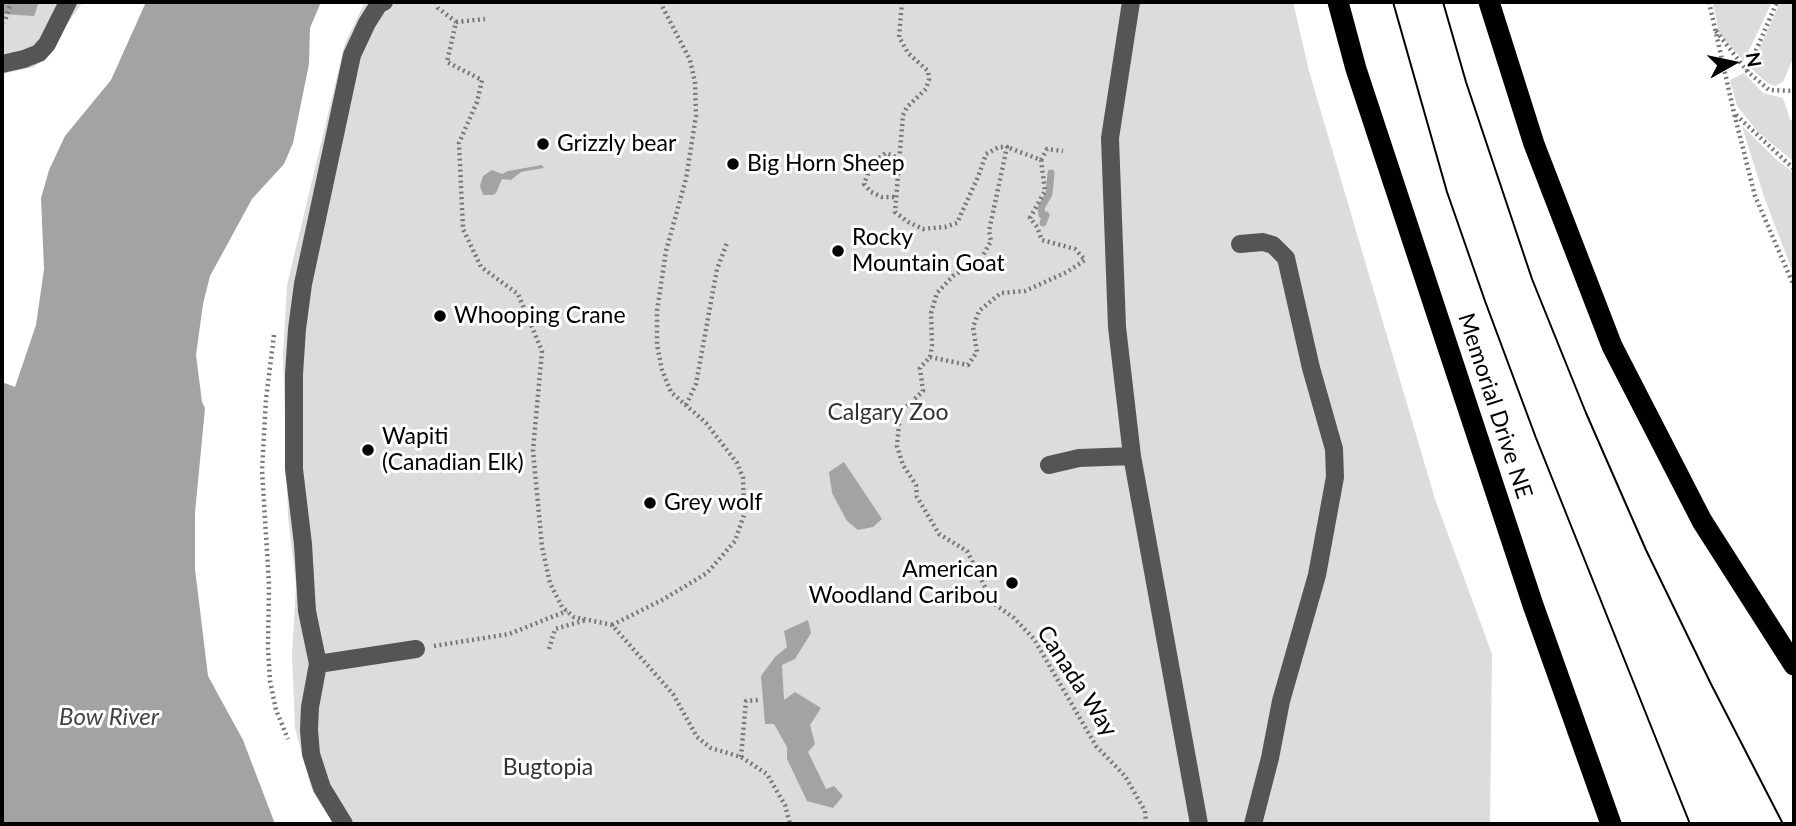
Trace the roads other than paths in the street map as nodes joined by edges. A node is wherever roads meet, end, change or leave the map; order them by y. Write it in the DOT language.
graph roads {
  1 [pos="68,2"];
  2 [pos="384,2"];
  3 [pos="1131,2"];
  4 [pos="1338,2"];
  5 [pos="1489,2"];
  6 [pos="2,64"];
  7 [pos="1240,244"];
  8 [pos="1132,456"];
  9 [pos="1049,465"];
  10 [pos="416,649"];
  11 [pos="318,664"];
  12 [pos="1794,665"];
  13 [pos="344,824"];
  14 [pos="1199,824"];
  15 [pos="1253,824"];
  16 [pos="1611,824"];
  1 -- 6 [label="lane"];
  2 -- 11 [label="lane"];
  3 -- 8 [label="lane"];
  4 -- 16 [label="highway, Memorial Drive NE"];
  5 -- 12 [label="highway"];
  7 -- 15 [label="lane"];
  8 -- 9 [label="lane"];
  8 -- 14 [label="lane"];
  10 -- 11 [label="lane"];
  11 -- 13 [label="lane"];
}
